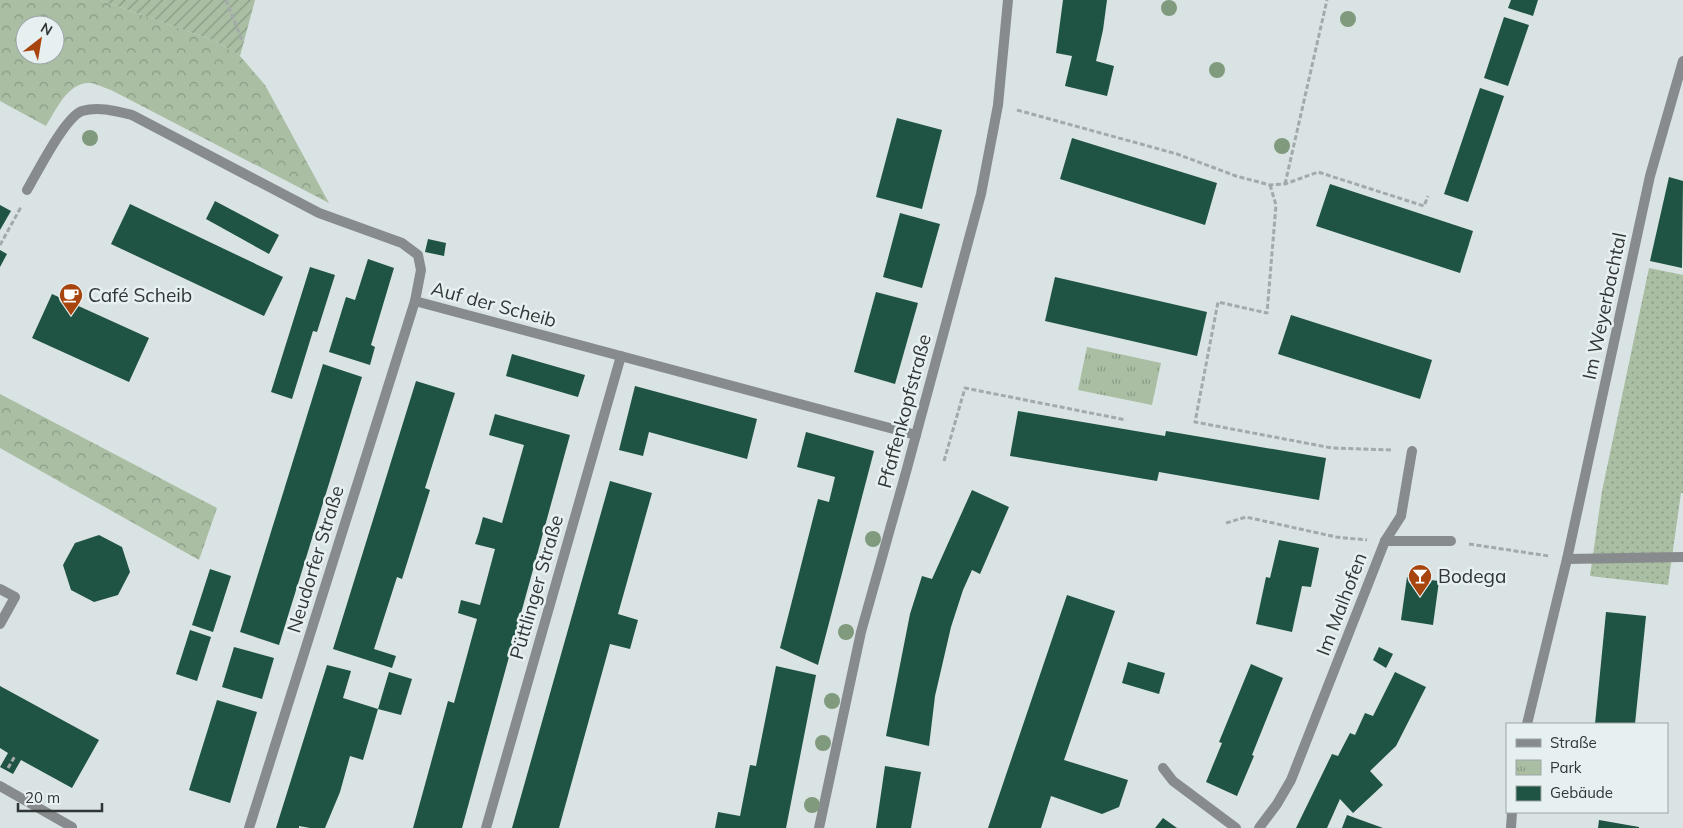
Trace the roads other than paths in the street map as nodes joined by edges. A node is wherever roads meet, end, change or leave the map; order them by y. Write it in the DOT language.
graph roads {
  1 [pos="1008,0"];
  2 [pos="1683,61"];
  3 [pos="27,190"];
  4 [pos="415,301"];
  5 [pos="621,356"];
  6 [pos="916,435"];
  7 [pos="1412,451"];
  8 [pos="1385,541"];
  9 [pos="1451,541"];
  10 [pos="1683,557"];
  11 [pos="1567,559"];
  12 [pos="0,588"];
  13 [pos="0,624"];
  14 [pos="1527,723"];
  15 [pos="1163,768"];
  16 [pos="3,788"];
  17 [pos="0,800"];
  18 [pos="1512,813"];
  19 [pos="72,827"];
  20 [pos="248,828"];
  21 [pos="486,828"];
  22 [pos="819,828"];
  23 [pos="1236,828"];
  24 [pos="1258,828"];
  25 [pos="1511,828"];
  1 -- 6 [label="street, Pfaffenkopfstraße"];
  2 -- 11 [label="street, Im Weyerbachtal"];
  3 -- 4 [label="street, Auf der Scheib"];
  4 -- 5 [label="street, Auf der Scheib"];
  4 -- 20 [label="street, Neudorfer Straße"];
  5 -- 6 [label="street, Auf der Scheib"];
  5 -- 21 [label="street, Püttlinger Straße"];
  6 -- 22 [label="street, Pfaffenkopfstraße"];
  7 -- 8 [label="street"];
  8 -- 9 [label="street, Im Malhofen"];
  8 -- 24 [label="street, Im Malhofen"];
  10 -- 11 [label="street"];
  11 -- 14 [label="street, Im Weyerbachtal"];
  12 -- 13 [label="street"];
  15 -- 23 [label="street"];
  16 -- 17 [label="street"];
  16 -- 19 [label="street"];
  18 -- 25 [label="street"];
}
